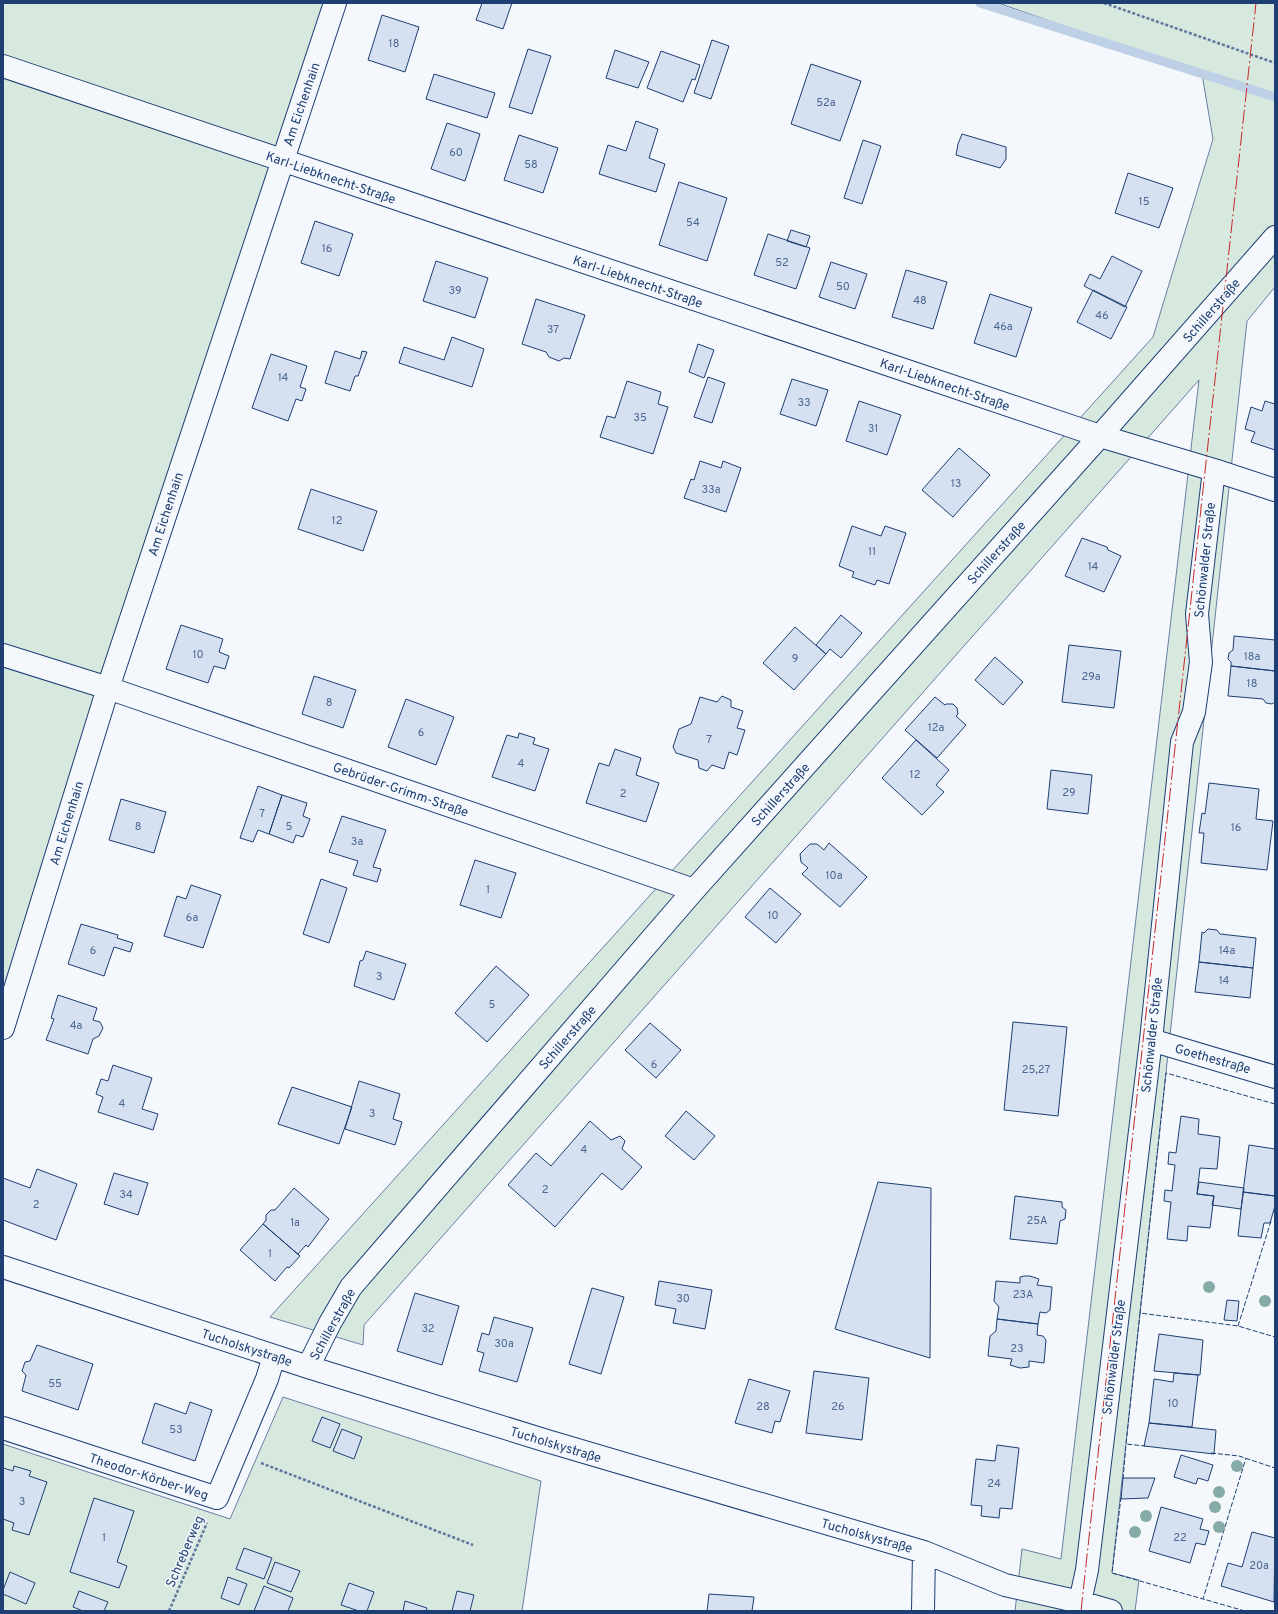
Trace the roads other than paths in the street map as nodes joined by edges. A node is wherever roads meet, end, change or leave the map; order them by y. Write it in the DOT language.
graph roads {
  1 [pos="335,3"];
  2 [pos="3,66"];
  3 [pos="282,161"];
  4 [pos="1275,237"];
  5 [pos="1100,436"];
  6 [pos="1214,470"];
  7 [pos="1275,490"];
  8 [pos="3,655"];
  9 [pos="108,688"];
  10 [pos="694,890"];
  11 [pos="3,1028"];
  12 [pos="1151,1040"];
  13 [pos="1275,1077"];
  14 [pos="3,1267"];
  15 [pos="274,1356"];
  16 [pos="308,1367"];
  17 [pos="3,1428"];
  18 [pos="924,1552"];
  19 [pos="1080,1602"];
  20 [pos="1042,1603"];
  21 [pos="923,1611"];
  22 [pos="1111,1611"];
  1 -- 3 [label="street, Am Eichenhain"];
  2 -- 3 [label="street, Karl-Liebknecht-Straße"];
  3 -- 5 [label="street, Karl-Liebknecht-Straße"];
  3 -- 9 [label="street, Am Eichenhain"];
  4 -- 5 [label="street, Schillerstraße"];
  5 -- 6 [label="street, Karl-Liebknecht-Straße"];
  5 -- 10 [label="street, Schillerstraße"];
  6 -- 7 [label="street, Karl-Liebknecht-Straße"];
  6 -- 12 [label="street, Schönwalder Straße"];
  8 -- 9 [label="street, Gebrüder-Grimm-Straße"];
  9 -- 10 [label="street, Gebrüder-Grimm-Straße"];
  9 -- 11 [label="street, Am Eichenhain"];
  10 -- 16 [label="street, Schillerstraße"];
  12 -- 13 [label="street, Goethestraße"];
  12 -- 19 [label="street, Schönwalder Straße"];
  14 -- 15 [label="street, Tucholskystraße"];
  15 -- 16 [label="street, Tucholskystraße"];
  15 -- 17 [label="street, Theodor-Körber-Weg"];
  16 -- 18 [label="street, Tucholskystraße"];
  18 -- 20 [label="street, Tucholskystraße"];
  18 -- 21 [label="street"];
  19 -- 20 [label="street, Tucholskystraße"];
  19 -- 22 [label="street, Tucholskystraße"];
}
